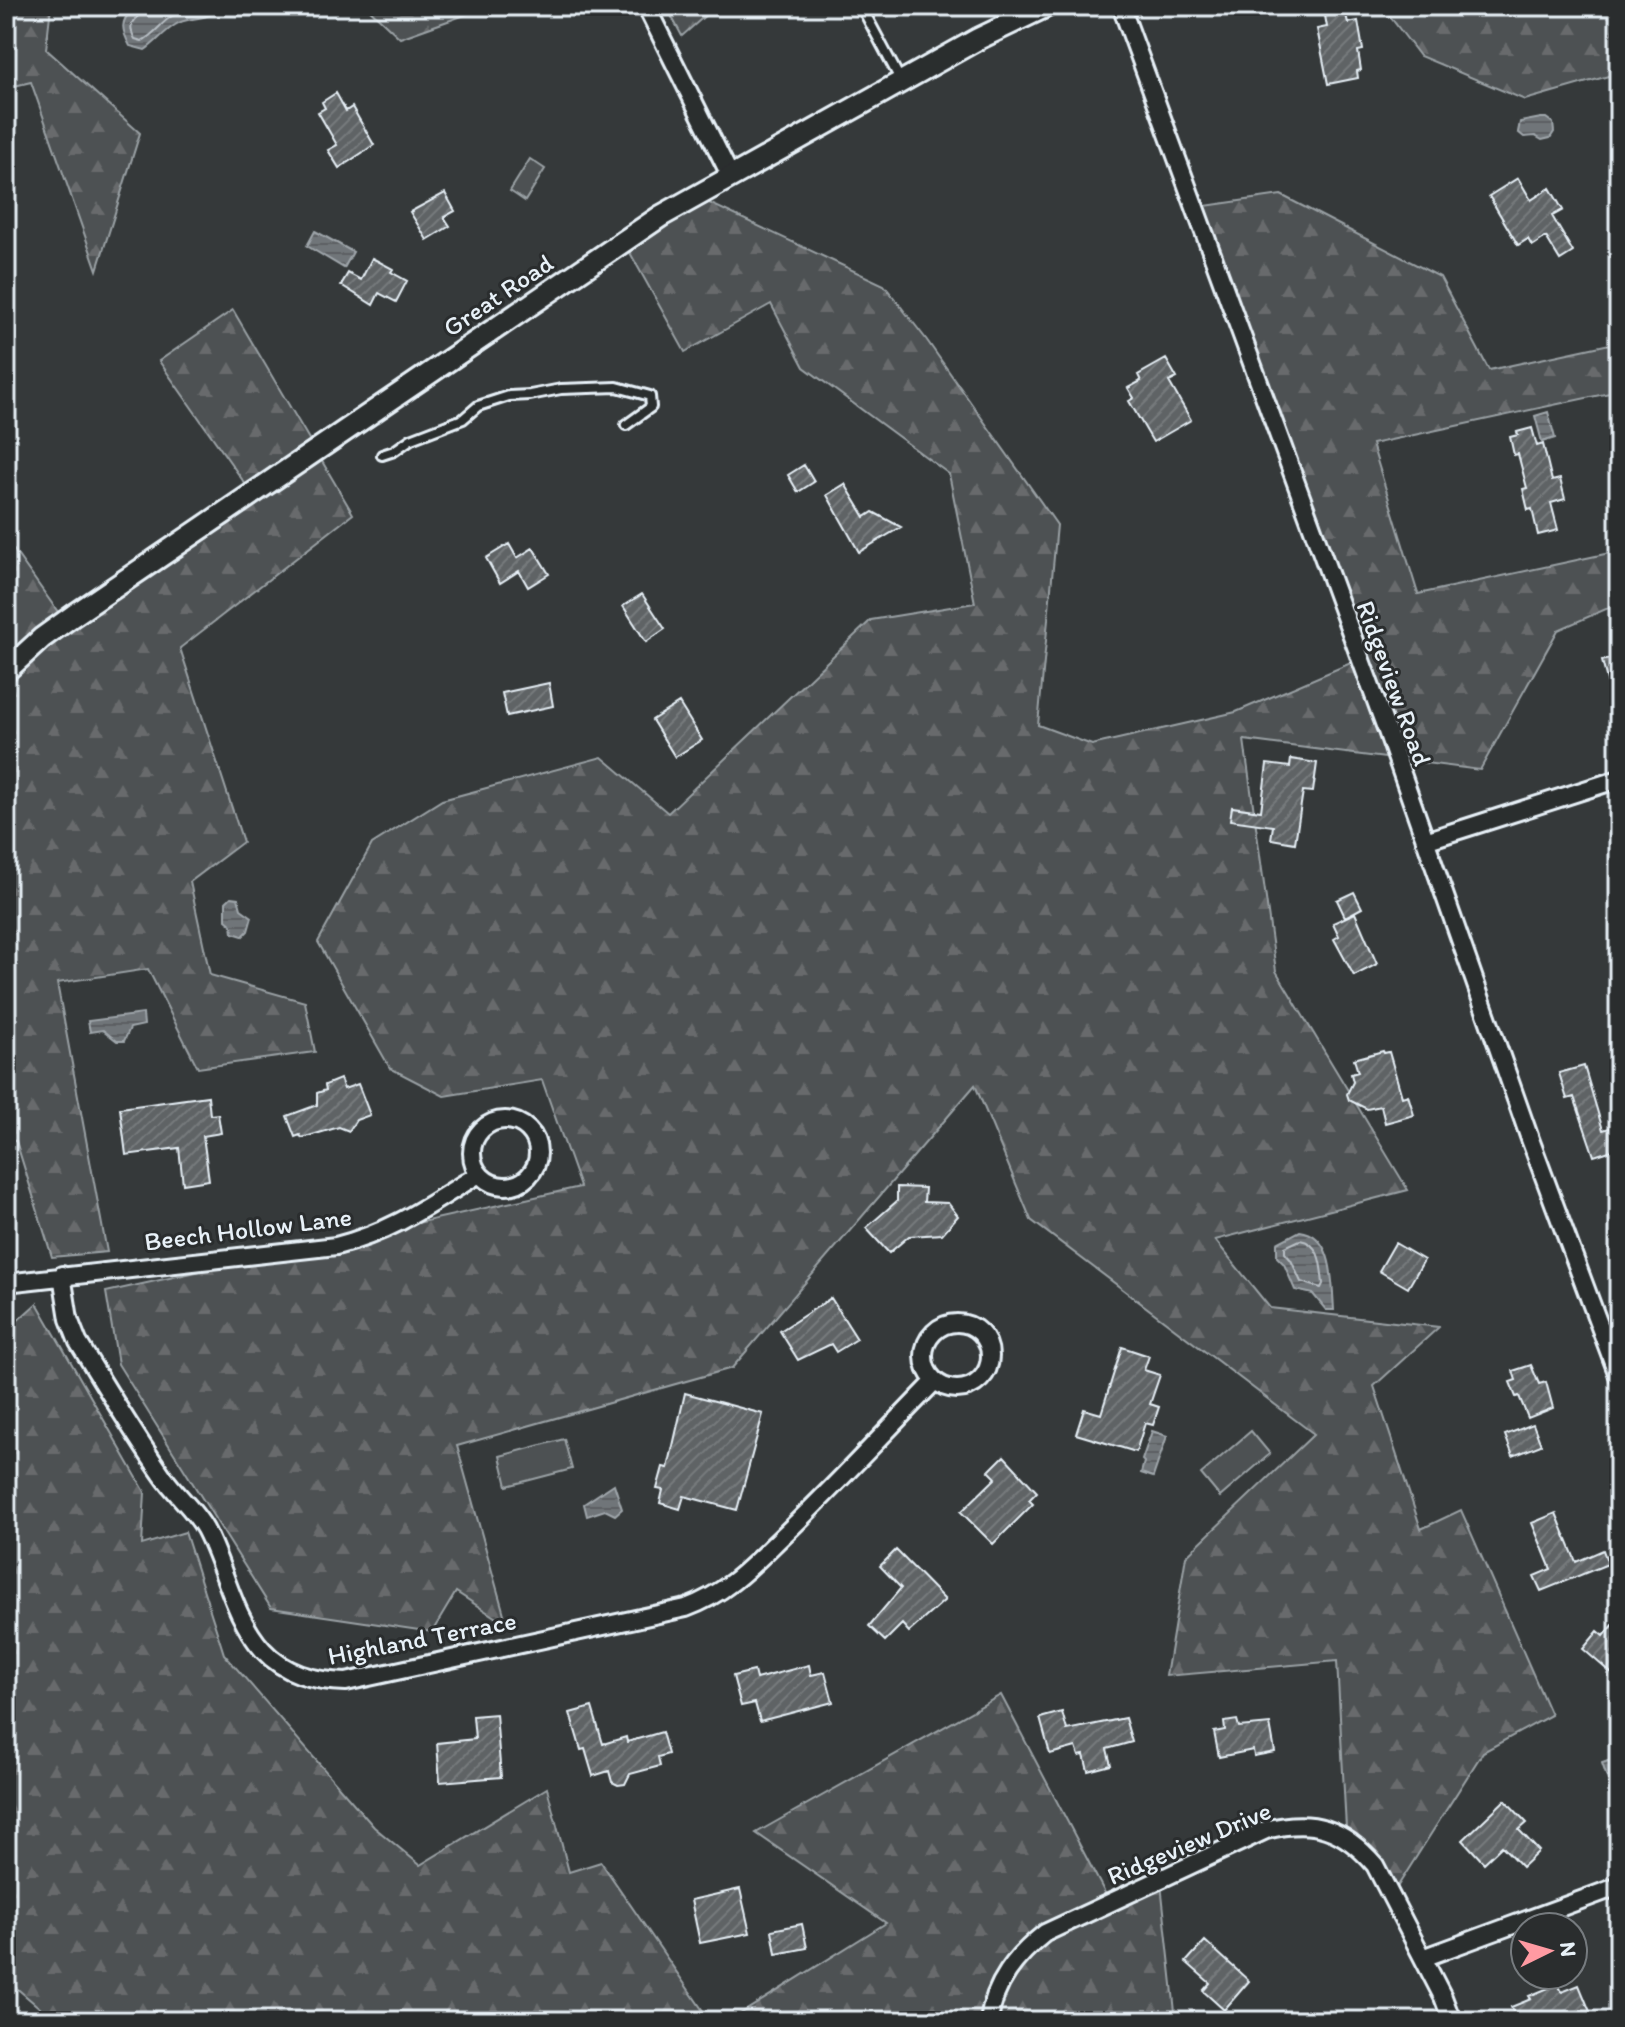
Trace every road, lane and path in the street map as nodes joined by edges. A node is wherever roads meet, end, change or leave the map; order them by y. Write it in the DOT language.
graph roads {
  1 [pos="646,6"];
  2 [pos="861,6"];
  3 [pos="1047,6"];
  4 [pos="1121,6"];
  5 [pos="902,83"];
  6 [pos="731,177"];
  7 [pos="626,425"];
  8 [pos="382,455"];
  9 [pos="6,671"];
  10 [pos="1619,779"];
  11 [pos="1425,841"];
  12 [pos="479,1174"];
  13 [pos="62,1275"];
  14 [pos="6,1283"];
  15 [pos="1619,1378"];
  16 [pos="935,1381"];
  17 [pos="1619,1886"];
  18 [pos="1423,1958"];
  19 [pos="989,2021"];
  20 [pos="1452,2021"];
  1 -- 6 [label="street"];
  2 -- 5 [label="lane"];
  3 -- 5 [label="street, Great Road"];
  4 -- 11 [label="street, Ridgeview Road"];
  5 -- 6 [label="street, Great Road"];
  6 -- 9 [label="street, Great Road"];
  7 -- 8 [label="lane"];
  10 -- 11 [label="street"];
  11 -- 15 [label="street, Ridgeview Road"];
  12 -- 12 [label="street"];
  12 -- 13 [label="street, Beech Hollow Lane"];
  13 -- 14 [label="street, Beech Hollow Lane"];
  13 -- 16 [label="street, Highland Terrace"];
  16 -- 16 [label="street"];
  17 -- 18 [label="street"];
  18 -- 19 [label="street, Ridgeview Drive"];
  18 -- 20 [label="street, Ridgeview Drive"];
}
